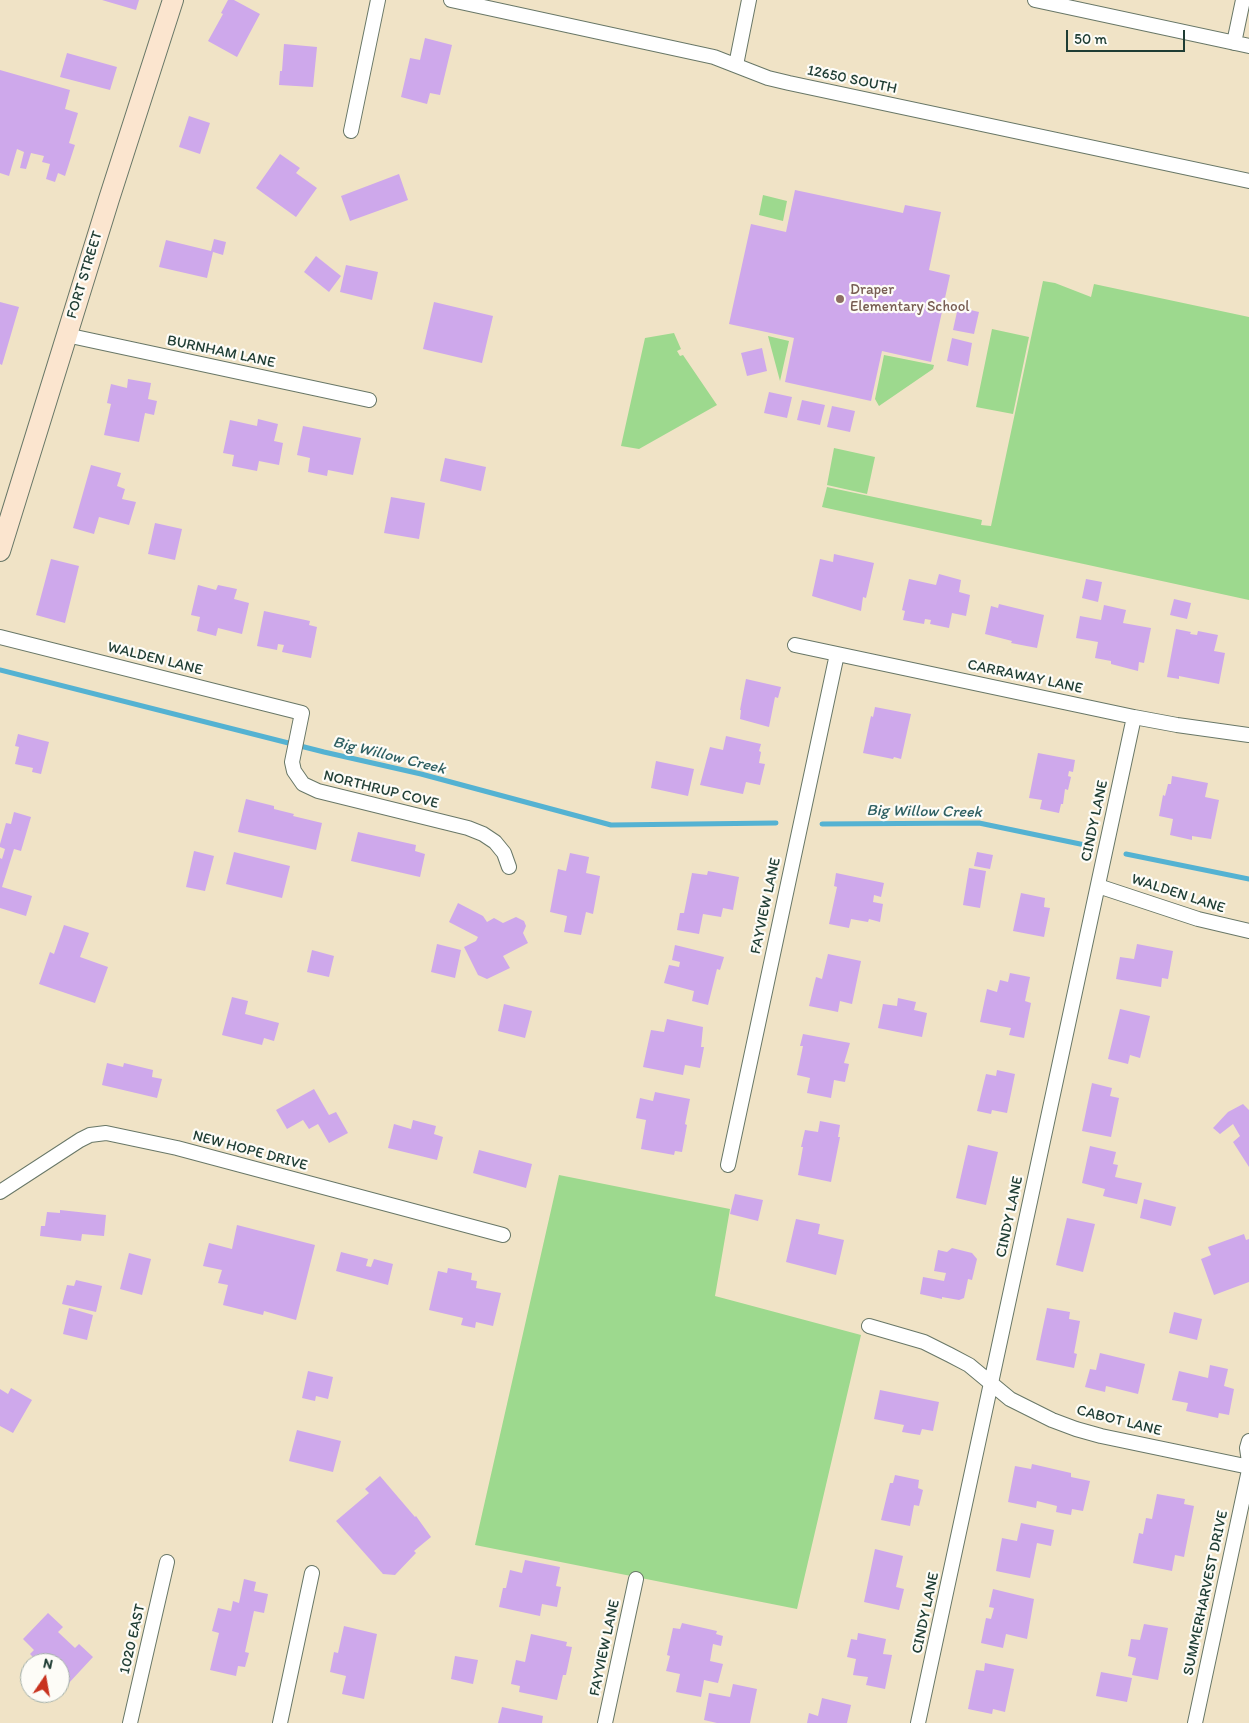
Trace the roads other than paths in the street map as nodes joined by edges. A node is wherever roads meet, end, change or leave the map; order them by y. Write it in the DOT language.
graph roads {
  1 [pos="173,0"];
  2 [pos="378,0"];
  3 [pos="450,0"];
  4 [pos="749,0"];
  5 [pos="1036,0"];
  6 [pos="1243,0"];
  7 [pos="1234,43"];
  8 [pos="1249,46"];
  9 [pos="736,65"];
  10 [pos="351,131"];
  11 [pos="1249,181"];
  12 [pos="66,335"];
  13 [pos="369,400"];
  14 [pos="0,551"];
  15 [pos="0,637"];
  16 [pos="795,645"];
  17 [pos="837,654"];
  18 [pos="1134,717"];
  19 [pos="300,719"];
  20 [pos="1249,735"];
  21 [pos="509,867"];
  22 [pos="1098,886"];
  23 [pos="1249,932"];
  24 [pos="728,1165"];
  25 [pos="0,1192"];
  26 [pos="503,1235"];
  27 [pos="869,1326"];
  28 [pos="991,1384"];
  29 [pos="1249,1441"];
  30 [pos="1249,1462"];
  31 [pos="1249,1469"];
  32 [pos="167,1562"];
  33 [pos="312,1573"];
  34 [pos="636,1579"];
  35 [pos="130,1723"];
  36 [pos="280,1723"];
  37 [pos="606,1723"];
  38 [pos="918,1723"];
  39 [pos="1195,1723"];
  1 -- 12 [label="street, FORT STREET"];
  2 -- 10 [label="street"];
  3 -- 9 [label="street, 12650 SOUTH"];
  4 -- 9 [label="street"];
  5 -- 7 [label="street"];
  6 -- 7 [label="street"];
  7 -- 8 [label="street"];
  9 -- 11 [label="street, 12650 SOUTH"];
  12 -- 13 [label="street, BURNHAM LANE"];
  12 -- 14 [label="street, FORT STREET"];
  15 -- 19 [label="street, WALDEN LANE"];
  16 -- 17 [label="street, CARRAWAY LANE"];
  17 -- 18 [label="street, CARRAWAY LANE"];
  17 -- 24 [label="street, FAYVIEW LANE"];
  18 -- 20 [label="street, CARRAWAY LANE"];
  18 -- 22 [label="street, CINDY LANE"];
  19 -- 21 [label="street, NORTHRUP COVE"];
  22 -- 23 [label="street, WALDEN LANE"];
  22 -- 28 [label="street, CINDY LANE"];
  25 -- 26 [label="street, NEW HOPE DRIVE"];
  27 -- 28 [label="street, CABOT LANE"];
  28 -- 31 [label="street, CABOT LANE"];
  28 -- 38 [label="street, CINDY LANE"];
  29 -- 30 [label="street"];
  31 -- 39 [label="street, SUMMERHARVEST DRIVE"];
  32 -- 35 [label="street, 1020 EAST"];
  33 -- 36 [label="street"];
  34 -- 37 [label="street, FAYVIEW LANE"];
}
